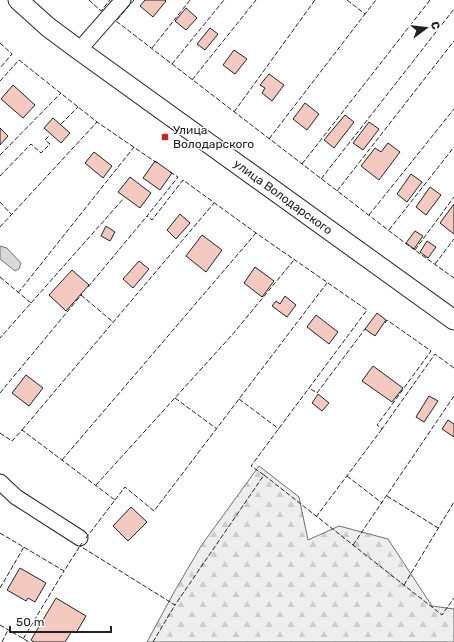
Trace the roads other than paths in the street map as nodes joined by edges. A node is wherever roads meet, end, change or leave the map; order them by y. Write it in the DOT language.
graph roads {
  1 [pos="18,0"];
  2 [pos="123,0"];
  3 [pos="79,50"];
  4 [pos="454,320"];
  5 [pos="0,482"];
  6 [pos="80,538"];
  1 -- 3 [label="main road, улица Володарского"];
  2 -- 3 [label="street"];
  3 -- 4 [label="main road, улица Володарского"];
  5 -- 6 [label="street"];
}
